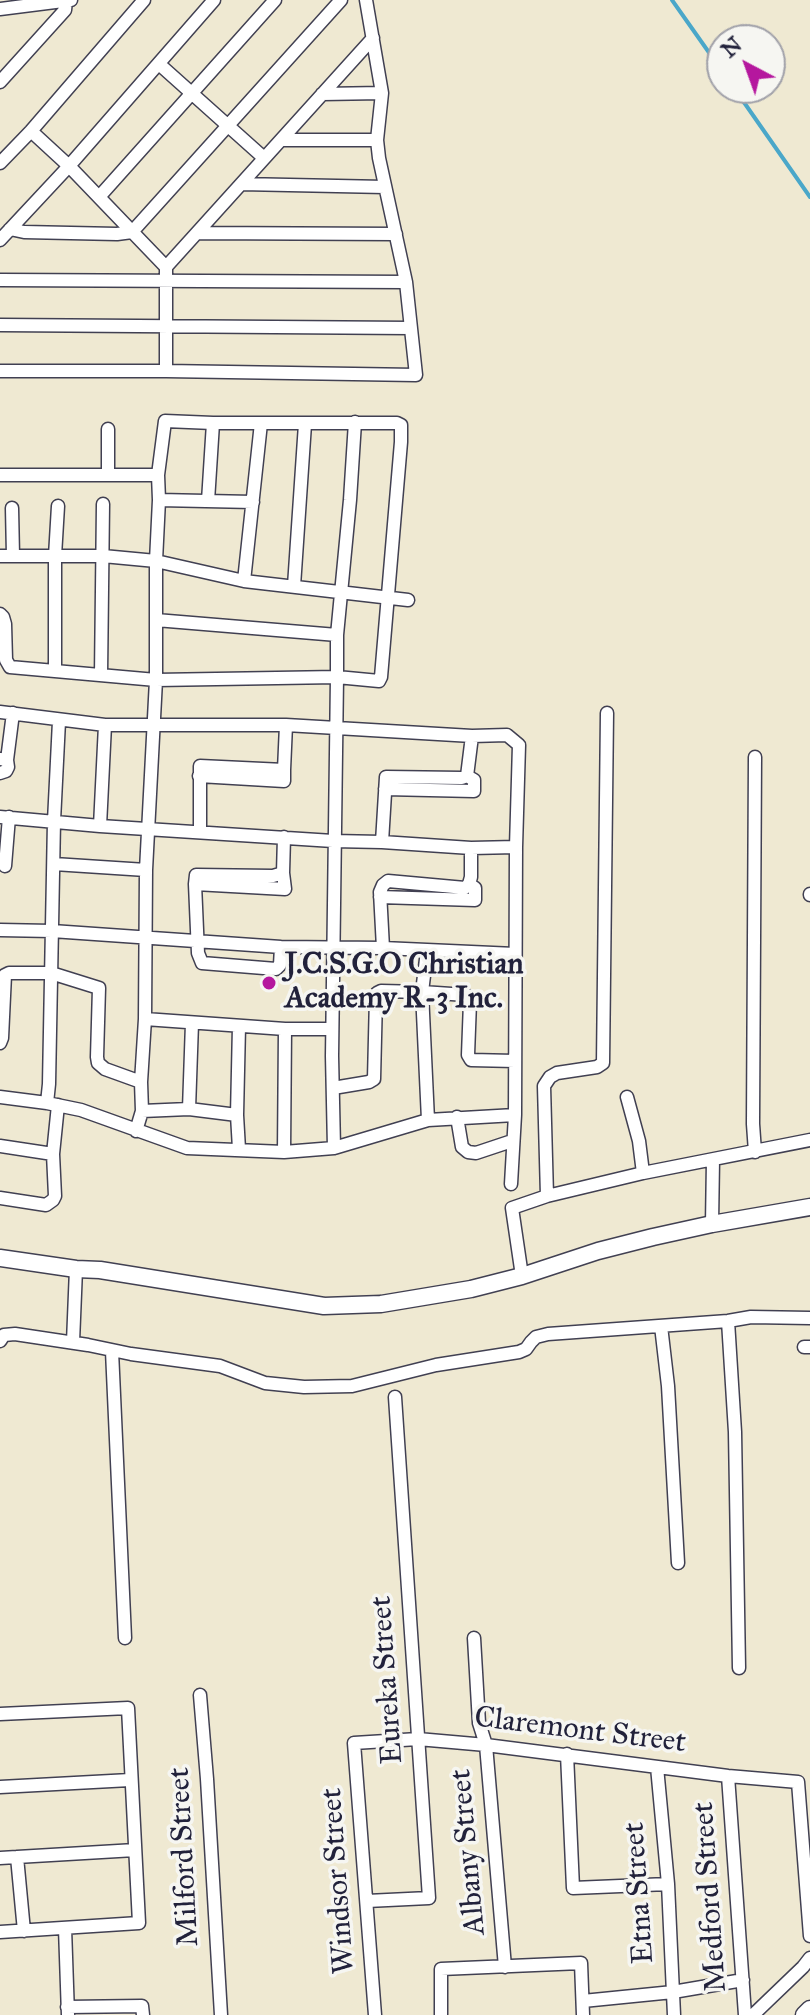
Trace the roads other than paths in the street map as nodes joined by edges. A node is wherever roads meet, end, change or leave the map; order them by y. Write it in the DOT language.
graph roads {
  1 [pos="68,0"];
  2 [pos="144,0"];
  3 [pos="214,0"];
  4 [pos="275,0"];
  5 [pos="341,0"];
  6 [pos="366,0"];
  7 [pos="0,9"];
  8 [pos="373,38"];
  9 [pos="159,64"];
  10 [pos="0,82"];
  11 [pos="192,93"];
  12 [pos="382,93"];
  13 [pos="322,94"];
  14 [pos="228,126"];
  15 [pos="31,131"];
  16 [pos="281,140"];
  17 [pos="377,140"];
  18 [pos="264,158"];
  19 [pos="0,163"];
  20 [pos="69,166"];
  21 [pos="241,184"];
  22 [pos="385,187"];
  23 [pos="99,197"];
  24 [pos="10,229"];
  25 [pos="132,232"];
  26 [pos="197,233"];
  27 [pos="396,234"];
  28 [pos="0,240"];
  29 [pos="166,274"];
  30 [pos="0,280"];
  31 [pos="406,282"];
  32 [pos="0,325"];
  33 [pos="167,326"];
  34 [pos="411,328"];
  35 [pos="0,371"];
  36 [pos="166,371"];
  37 [pos="355,422"];
  38 [pos="213,423"];
  39 [pos="261,423"];
  40 [pos="305,424"];
  41 [pos="108,429"];
  42 [pos="0,475"];
  43 [pos="108,475"];
  44 [pos="158,475"];
  45 [pos="159,500"];
  46 [pos="208,501"];
  47 [pos="253,502"];
  48 [pos="103,504"];
  49 [pos="58,506"];
  50 [pos="12,508"];
  51 [pos="6,556"];
  52 [pos="55,556"];
  53 [pos="103,556"];
  54 [pos="156,561"];
  55 [pos="244,581"];
  56 [pos="294,586"];
  57 [pos="340,591"];
  58 [pos="388,598"];
  59 [pos="408,600"];
  60 [pos="0,614"];
  61 [pos="156,620"];
  62 [pos="337,635"];
  63 [pos="55,670"];
  64 [pos="101,675"];
  65 [pos="337,677"];
  66 [pos="156,680"];
  67 [pos="6,713"];
  68 [pos="607,713"];
  69 [pos="59,721"];
  70 [pos="105,725"];
  71 [pos="286,725"];
  72 [pos="152,727"];
  73 [pos="335,727"];
  74 [pos="472,736"];
  75 [pos="755,757"];
  76 [pos="3,760"];
  77 [pos="0,773"];
  78 [pos="4,817"];
  79 [pos="54,821"];
  80 [pos="100,826"];
  81 [pos="149,829"];
  82 [pos="200,832"];
  83 [pos="284,837"];
  84 [pos="333,841"];
  85 [pos="382,842"];
  86 [pos="516,847"];
  87 [pos="471,848"];
  88 [pos="54,864"];
  89 [pos="2,870"];
  90 [pos="146,870"];
  91 [pos="0,930"];
  92 [pos="52,931"];
  93 [pos="145,937"];
  94 [pos="198,941"];
  95 [pos="281,947"];
  96 [pos="334,948"];
  97 [pos="383,948"];
  98 [pos="427,951"];
  99 [pos="515,954"];
  100 [pos="51,973"];
  101 [pos="422,992"];
  102 [pos="145,1019"];
  103 [pos="192,1023"];
  104 [pos="239,1026"];
  105 [pos="285,1029"];
  106 [pos="332,1029"];
  107 [pos="0,1043"];
  108 [pos="515,1061"];
  109 [pos="141,1082"];
  110 [pos="333,1088"];
  111 [pos="0,1097"];
  112 [pos="627,1097"];
  113 [pos="52,1104"];
  114 [pos="189,1109"];
  115 [pos="142,1111"];
  116 [pos="237,1115"];
  117 [pos="515,1115"];
  118 [pos="457,1117"];
  119 [pos="428,1120"];
  120 [pos="136,1131"];
  121 [pos="810,1140"];
  122 [pos="512,1141"];
  123 [pos="0,1146"];
  124 [pos="334,1148"];
  125 [pos="239,1149"];
  126 [pos="284,1152"];
  127 [pos="755,1152"];
  128 [pos="53,1154"];
  129 [pos="713,1160"];
  130 [pos="643,1173"];
  131 [pos="511,1184"];
  132 [pos="547,1196"];
  133 [pos="0,1198"];
  134 [pos="810,1207"];
  135 [pos="712,1224"];
  136 [pos="0,1258"];
  137 [pos="76,1269"];
  138 [pos="522,1276"];
  139 [pos="810,1318"];
  140 [pos="728,1321"];
  141 [pos="661,1326"];
  142 [pos="0,1341"];
  143 [pos="73,1342"];
  144 [pos="112,1351"];
  145 [pos="395,1397"];
  146 [pos="678,1563"];
  147 [pos="125,1638"];
  148 [pos="474,1638"];
  149 [pos="739,1668"];
  150 [pos="200,1695"];
  151 [pos="0,1714"];
  152 [pos="418,1739"];
  153 [pos="354,1743"];
  154 [pos="486,1745"];
  155 [pos="567,1754"];
  156 [pos="657,1767"];
  157 [pos="728,1776"];
  158 [pos="130,1780"];
  159 [pos="0,1787"];
  160 [pos="135,1850"];
  161 [pos="17,1857"];
  162 [pos="0,1858"];
  163 [pos="668,1884"];
  164 [pos="367,1901"];
  165 [pos="65,1928"];
  166 [pos="24,1931"];
  167 [pos="0,1932"];
  168 [pos="810,1936"];
  169 [pos="810,1958"];
  170 [pos="505,1967"];
  171 [pos="743,1980"];
  172 [pos="673,1992"];
  173 [pos="583,2001"];
  174 [pos="810,2009"];
  175 [pos="68,2011"];
  176 [pos="143,2015"];
  177 [pos="221,2015"];
  178 [pos="375,2015"];
  179 [pos="441,2015"];
  180 [pos="583,2015"];
  181 [pos="674,2015"];
  182 [pos="745,2015"];
  183 [pos="753,2015"];
  184 [pos="804,2015"];
  1 -- 7 [label="street"];
  1 -- 10 [label="street"];
  2 -- 15 [label="street"];
  3 -- 9 [label="street"];
  4 -- 11 [label="street"];
  5 -- 14 [label="street"];
  6 -- 8 [label="street"];
  8 -- 12 [label="street"];
  8 -- 13 [label="street"];
  9 -- 11 [label="street"];
  9 -- 20 [label="street"];
  11 -- 14 [label="street"];
  11 -- 23 [label="street"];
  12 -- 13 [label="street"];
  12 -- 17 [label="street"];
  13 -- 16 [label="street"];
  14 -- 18 [label="street"];
  14 -- 25 [label="street"];
  15 -- 19 [label="street"];
  15 -- 20 [label="street"];
  16 -- 17 [label="street"];
  16 -- 18 [label="street"];
  17 -- 22 [label="street"];
  18 -- 21 [label="street"];
  20 -- 23 [label="street"];
  20 -- 24 [label="street"];
  21 -- 22 [label="street"];
  21 -- 26 [label="street"];
  22 -- 27 [label="street"];
  23 -- 25 [label="street"];
  24 -- 25 [label="street"];
  24 -- 28 [label="street"];
  25 -- 29 [label="street"];
  26 -- 27 [label="street"];
  26 -- 29 [label="street"];
  27 -- 31 [label="street"];
  29 -- 30 [label="street"];
  29 -- 31 [label="street"];
  29 -- 33 [label="street"];
  31 -- 34 [label="street"];
  32 -- 33 [label="street"];
  33 -- 34 [label="street"];
  33 -- 36 [label="street"];
  34 -- 36 [label="street"];
  35 -- 36 [label="street"];
  37 -- 40 [label="street"];
  37 -- 57 [label="street"];
  37 -- 58 [label="street"];
  38 -- 39 [label="street"];
  38 -- 44 [label="street"];
  38 -- 46 [label="street"];
  39 -- 40 [label="street"];
  39 -- 47 [label="street"];
  40 -- 56 [label="street"];
  41 -- 43 [label="street"];
  42 -- 43 [label="street"];
  43 -- 44 [label="street"];
  44 -- 45 [label="street"];
  45 -- 46 [label="street"];
  45 -- 54 [label="street"];
  46 -- 47 [label="street"];
  47 -- 55 [label="street"];
  48 -- 53 [label="street"];
  49 -- 52 [label="street"];
  50 -- 51 [label="street"];
  51 -- 52 [label="street"];
  52 -- 53 [label="street"];
  52 -- 63 [label="street"];
  53 -- 54 [label="street"];
  53 -- 64 [label="street"];
  54 -- 55 [label="street"];
  54 -- 61 [label="street"];
  55 -- 56 [label="street"];
  56 -- 57 [label="street"];
  57 -- 58 [label="street"];
  57 -- 62 [label="street"];
  58 -- 59 [label="street"];
  58 -- 65 [label="street"];
  60 -- 63 [label="street"];
  61 -- 62 [label="street"];
  61 -- 66 [label="street"];
  62 -- 65 [label="street"];
  63 -- 64 [label="street"];
  64 -- 66 [label="street"];
  65 -- 66 [label="street"];
  65 -- 73 [label="street"];
  66 -- 72 [label="street"];
  67 -- 69 [label="street"];
  67 -- 76 [label="street"];
  68 -- 132 [label="street"];
  69 -- 70 [label="street"];
  69 -- 79 [label="street"];
  70 -- 72 [label="street"];
  70 -- 80 [label="street"];
  71 -- 72 [label="street"];
  71 -- 73 [label="street"];
  71 -- 82 [label="street"];
  72 -- 81 [label="street"];
  73 -- 74 [label="street"];
  73 -- 84 [label="street"];
  74 -- 85 [label="street"];
  74 -- 86 [label="street"];
  75 -- 127 [label="street"];
  76 -- 77 [label="street"];
  78 -- 79 [label="street"];
  78 -- 89 [label="street"];
  79 -- 80 [label="street"];
  79 -- 88 [label="street"];
  80 -- 81 [label="street"];
  81 -- 82 [label="street"];
  81 -- 90 [label="street"];
  82 -- 83 [label="street"];
  83 -- 84 [label="street"];
  83 -- 94 [label="street"];
  84 -- 85 [label="street"];
  84 -- 96 [label="street"];
  85 -- 87 [label="street"];
  86 -- 87 [label="street"];
  86 -- 99 [label="street"];
  87 -- 97 [label="street"];
  88 -- 90 [label="street"];
  88 -- 92 [label="street"];
  90 -- 93 [label="street"];
  91 -- 92 [label="street"];
  92 -- 93 [label="street"];
  92 -- 100 [label="street"];
  93 -- 94 [label="street"];
  93 -- 102 [label="street"];
  94 -- 95 [label="street"];
  94 -- 95 [label="street"];
  95 -- 96 [label="street"];
  96 -- 97 [label="street"];
  96 -- 106 [label="street"];
  97 -- 98 [label="street"];
  98 -- 99 [label="street"];
  98 -- 101 [label="street"];
  99 -- 108 [label="street"];
  100 -- 107 [label="street"];
  100 -- 109 [label="street"];
  100 -- 113 [label="street"];
  101 -- 108 [label="street"];
  101 -- 110 [label="street"];
  101 -- 119 [label="street"];
  102 -- 103 [label="street"];
  102 -- 109 [label="street"];
  103 -- 104 [label="street"];
  103 -- 114 [label="street"];
  104 -- 105 [label="street"];
  104 -- 116 [label="street"];
  105 -- 106 [label="street"];
  105 -- 126 [label="street"];
  106 -- 110 [label="street"];
  108 -- 117 [label="street"];
  109 -- 115 [label="street"];
  110 -- 124 [label="street"];
  111 -- 113 [label="street"];
  112 -- 130 [label="street"];
  113 -- 120 [label="street"];
  113 -- 128 [label="street"];
  114 -- 115 [label="street"];
  114 -- 116 [label="street"];
  115 -- 120 [label="street"];
  116 -- 125 [label="street"];
  117 -- 118 [label="street"];
  117 -- 122 [label="street"];
  118 -- 119 [label="street"];
  118 -- 122 [label="street"];
  119 -- 124 [label="street"];
  120 -- 125 [label="street"];
  121 -- 127 [label="street"];
  122 -- 131 [label="street"];
  123 -- 128 [label="street"];
  124 -- 126 [label="street"];
  125 -- 126 [label="street"];
  127 -- 129 [label="street"];
  128 -- 133 [label="street"];
  129 -- 130 [label="street"];
  129 -- 135 [label="street"];
  130 -- 132 [label="street"];
  132 -- 138 [label="street"];
  134 -- 135 [label="street"];
  135 -- 138 [label="street"];
  136 -- 137 [label="street"];
  137 -- 138 [label="street"];
  137 -- 143 [label="street"];
  139 -- 140 [label="street"];
  140 -- 141 [label="street"];
  140 -- 149 [label="street"];
  141 -- 144 [label="street"];
  141 -- 146 [label="street"];
  142 -- 143 [label="street"];
  143 -- 144 [label="street"];
  144 -- 147 [label="street"];
  145 -- 152 [label="street, Eureka Street"];
  148 -- 154 [label="street, Albany Street"];
  150 -- 177 [label="street, Milford Street"];
  151 -- 158 [label="street"];
  152 -- 153 [label="street, Claremont Street"];
  152 -- 154 [label="street, Claremont Street"];
  152 -- 164 [label="street, Eureka Street"];
  153 -- 164 [label="street, Windsor Street"];
  154 -- 155 [label="street, Claremont Street"];
  154 -- 170 [label="street, Albany Street"];
  155 -- 156 [label="street, Claremont Street"];
  155 -- 163 [label="street"];
  156 -- 157 [label="street, Claremont Street"];
  156 -- 163 [label="street, Etna Street"];
  157 -- 168 [label="street, Claremont Street"];
  157 -- 171 [label="street, Medford Street"];
  158 -- 159 [label="street"];
  158 -- 160 [label="street"];
  160 -- 161 [label="street"];
  160 -- 165 [label="street"];
  161 -- 162 [label="street"];
  161 -- 166 [label="street"];
  163 -- 172 [label="street, Etna Street"];
  164 -- 178 [label="street, Windsor Street"];
  165 -- 166 [label="street"];
  165 -- 175 [label="street"];
  166 -- 167 [label="street"];
  169 -- 183 [label="street"];
  170 -- 173 [label="street"];
  170 -- 179 [label="street"];
  171 -- 172 [label="street"];
  171 -- 182 [label="street, Medford Street"];
  172 -- 173 [label="street"];
  172 -- 181 [label="street, Etna Street"];
  173 -- 180 [label="street"];
  174 -- 184 [label="street"];
  175 -- 176 [label="street"];
}
